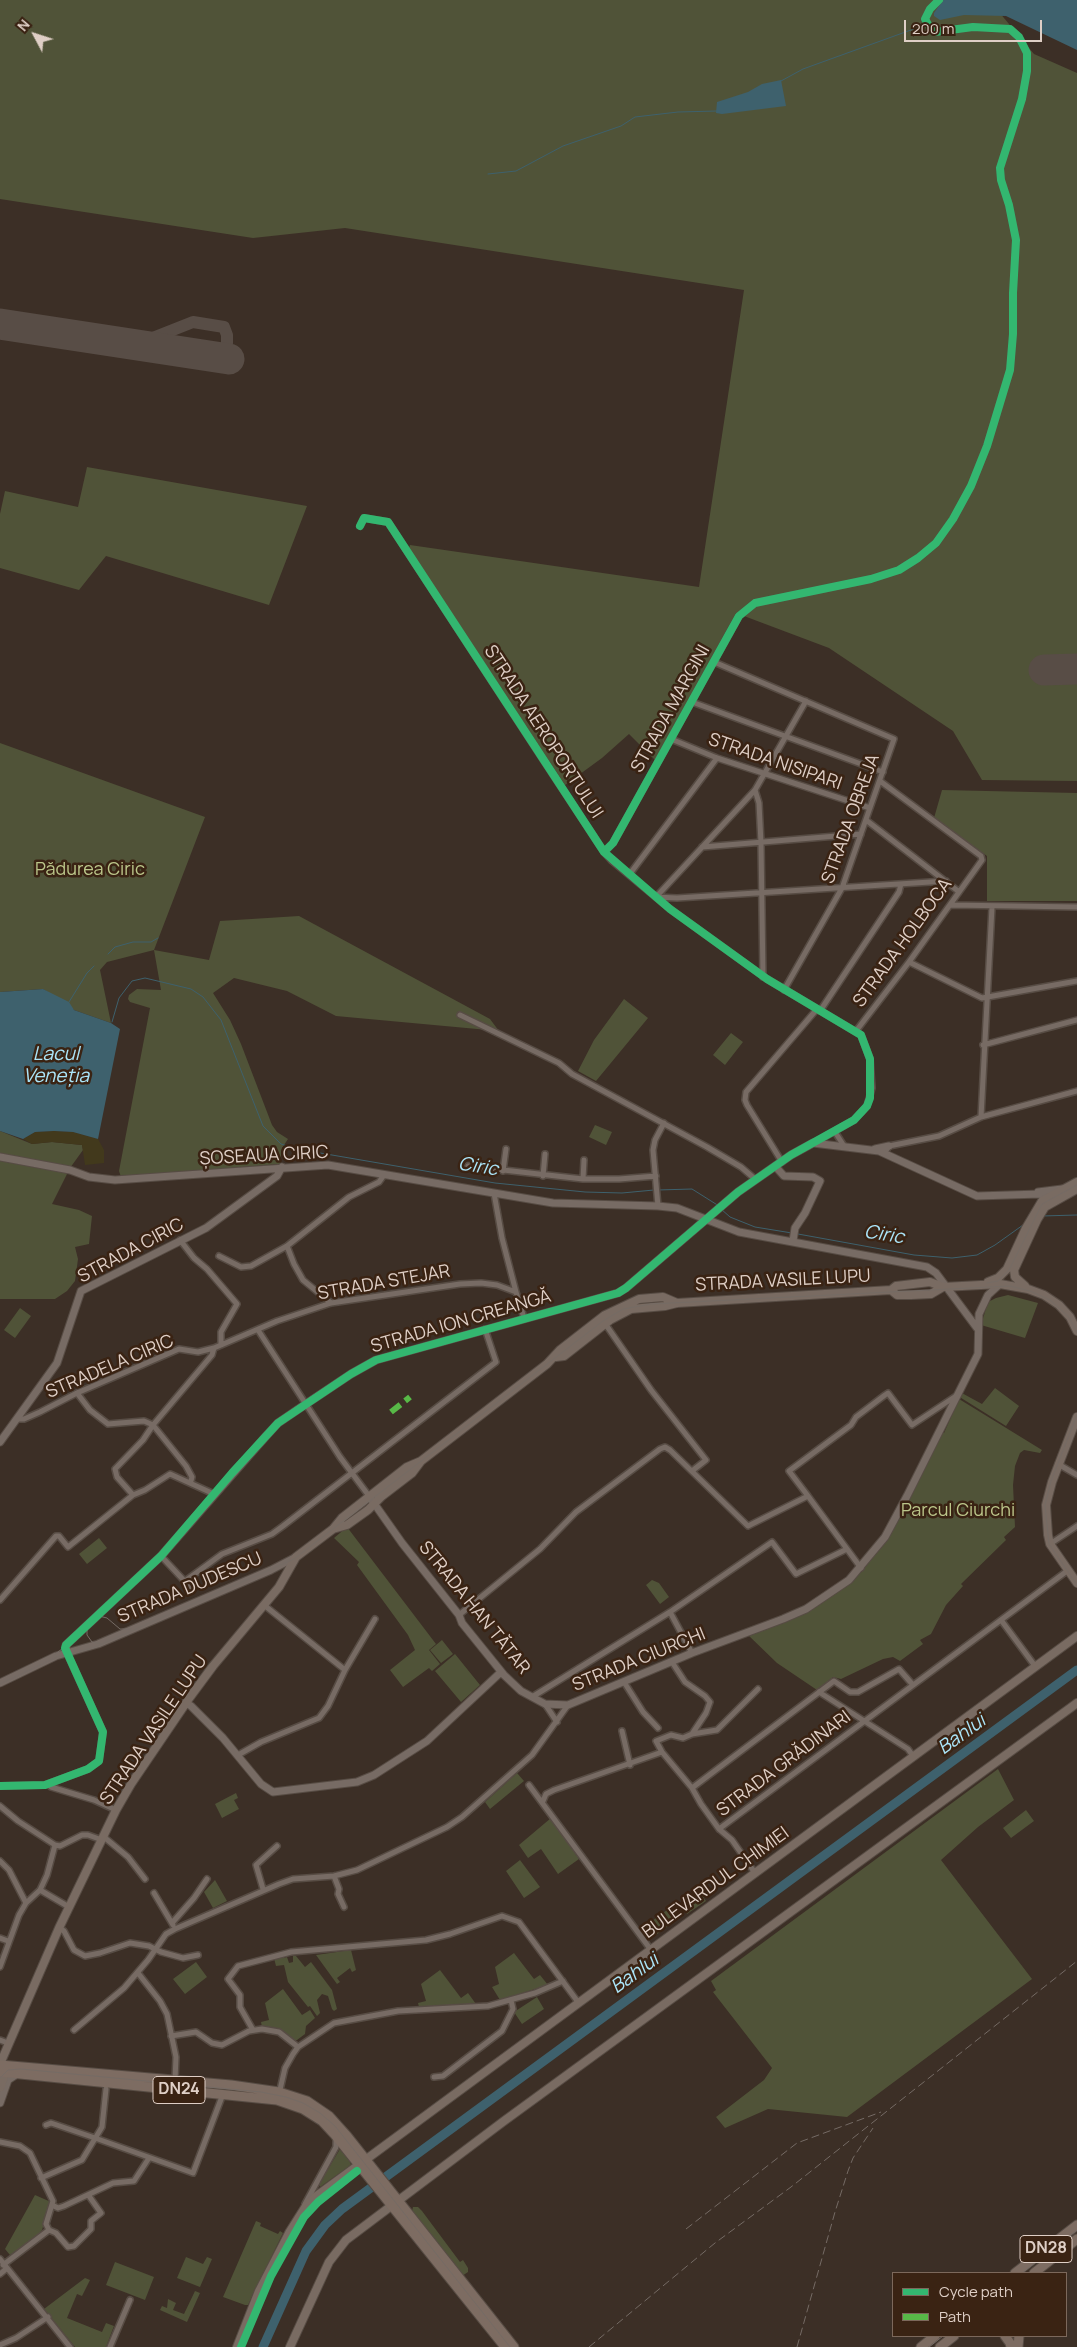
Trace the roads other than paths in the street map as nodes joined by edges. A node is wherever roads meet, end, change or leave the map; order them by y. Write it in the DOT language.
graph roads {
  1 [pos="939,0"];
  2 [pos="360,526"];
  3 [pos="714,662"];
  4 [pos="692,702"];
  5 [pos="806,702"];
  6 [pos="786,736"];
  7 [pos="671,739"];
  8 [pos="717,758"];
  9 [pos="883,772"];
  10 [pos="765,774"];
  11 [pos="880,781"];
  12 [pos="755,790"];
  13 [pos="870,808"];
  14 [pos="866,820"];
  15 [pos="861,834"];
  16 [pos="761,843"];
  17 [pos="701,847"];
  18 [pos="604,852"];
  19 [pos="628,875"];
  20 [pos="946,881"];
  21 [pos="901,884"];
  22 [pos="842,888"];
  23 [pos="958,891"];
  24 [pos="762,893"];
  25 [pos="656,898"];
  26 [pos="951,905"];
  27 [pos="992,907"];
  28 [pos="1077,907"];
  29 [pos="909,962"];
  30 [pos="763,977"];
  31 [pos="1077,981"];
  32 [pos="784,990"];
  33 [pos="987,998"];
  34 [pos="819,1010"];
  35 [pos="460,1014"];
  36 [pos="1077,1020"];
  37 [pos="856,1031"];
  38 [pos="984,1045"];
  39 [pos="1077,1091"];
  40 [pos="981,1118"];
  41 [pos="664,1123"];
  42 [pos="835,1132"];
  43 [pos="813,1143"];
  44 [pos="844,1146"];
  45 [pos="506,1148"];
  46 [pos="889,1148"];
  47 [pos="545,1154"];
  48 [pos="0,1157"];
  49 [pos="584,1160"];
  50 [pos="778,1164"];
  51 [pos="468,1166"];
  52 [pos="282,1168"];
  53 [pos="503,1171"];
  54 [pos="384,1175"];
  55 [pos="542,1176"];
  56 [pos="656,1178"];
  57 [pos="583,1179"];
  58 [pos="755,1179"];
  59 [pos="1077,1182"];
  60 [pos="1062,1189"];
  61 [pos="1077,1189"];
  62 [pos="494,1193"];
  63 [pos="1030,1195"];
  64 [pos="1048,1200"];
  65 [pos="658,1203"];
  66 [pos="1040,1208"];
  67 [pos="1034,1219"];
  68 [pos="706,1221"];
  69 [pos="793,1239"];
  70 [pos="180,1240"];
  71 [pos="287,1246"];
  72 [pos="219,1256"];
  73 [pos="1000,1284"];
  74 [pos="983,1285"];
  75 [pos="945,1287"];
  76 [pos="1028,1289"];
  77 [pos="891,1290"];
  78 [pos="516,1292"];
  79 [pos="988,1295"];
  80 [pos="331,1303"];
  81 [pos="524,1318"];
  82 [pos="603,1321"];
  83 [pos="485,1328"];
  84 [pos="977,1328"];
  85 [pos="258,1330"];
  86 [pos="1077,1331"];
  87 [pos="222,1345"];
  88 [pos="214,1348"];
  89 [pos="76,1393"];
  90 [pos="956,1396"];
  91 [pos="307,1404"];
  92 [pos="1077,1417"];
  93 [pos="18,1418"];
  94 [pos="153,1425"];
  95 [pos="0,1442"];
  96 [pos="421,1461"];
  97 [pos="1058,1464"];
  98 [pos="692,1471"];
  99 [pos="353,1473"];
  100 [pos="1077,1475"];
  101 [pos="191,1482"];
  102 [pos="214,1494"];
  103 [pos="132,1495"];
  104 [pos="369,1496"];
  105 [pos="808,1496"];
  106 [pos="374,1504"];
  107 [pos="1077,1526"];
  108 [pos="333,1529"];
  109 [pos="1050,1544"];
  110 [pos="847,1549"];
  111 [pos="161,1556"];
  112 [pos="296,1557"];
  113 [pos="861,1568"];
  114 [pos="1067,1571"];
  115 [pos="185,1581"];
  116 [pos="1077,1583"];
  117 [pos="192,1589"];
  118 [pos="0,1600"];
  119 [pos="264,1605"];
  120 [pos="670,1612"];
  121 [pos="459,1615"];
  122 [pos="376,1618"];
  123 [pos="1001,1620"];
  124 [pos="1077,1636"];
  125 [pos="66,1649"];
  126 [pos="692,1653"];
  127 [pos="672,1662"];
  128 [pos="1033,1663"];
  129 [pos="345,1670"];
  130 [pos="501,1672"];
  131 [pos="624,1682"];
  132 [pos="0,1683"];
  133 [pos="913,1685"];
  134 [pos="758,1689"];
  135 [pos="819,1692"];
  136 [pos="532,1697"];
  137 [pos="186,1703"];
  138 [pos="1077,1703"];
  139 [pos="545,1704"];
  140 [pos="568,1705"];
  141 [pos="865,1721"];
  142 [pos="557,1722"];
  143 [pos="658,1728"];
  144 [pos="622,1731"];
  145 [pos="692,1734"];
  146 [pos="662,1752"];
  147 [pos="238,1755"];
  148 [pos="913,1756"];
  149 [pos="630,1765"];
  150 [pos="49,1784"];
  151 [pos="529,1785"];
  152 [pos="0,1786"];
  153 [pos="692,1788"];
  154 [pos="543,1801"];
  155 [pos="0,1806"];
  156 [pos="116,1810"];
  157 [pos="720,1829"];
  158 [pos="103,1838"];
  159 [pos="55,1845"];
  160 [pos="277,1846"];
  161 [pos="0,1861"];
  162 [pos="755,1873"];
  163 [pos="334,1876"];
  164 [pos="145,1879"];
  165 [pos="207,1879"];
  166 [pos="263,1889"];
  167 [pos="40,1890"];
  168 [pos="154,1894"];
  169 [pos="26,1903"];
  170 [pos="69,1907"];
  171 [pos="344,1907"];
  172 [pos="172,1923"];
  173 [pos="59,1928"];
  174 [pos="175,1929"];
  175 [pos="0,1938"];
  176 [pos="8,1941"];
  177 [pos="154,1950"];
  178 [pos="651,1950"];
  179 [pos="198,1955"];
  180 [pos="0,1967"];
  181 [pos="138,1973"];
  182 [pos="563,1981"];
  183 [pos="511,2000"];
  184 [pos="578,2002"];
  185 [pos="74,2030"];
  186 [pos="253,2030"];
  187 [pos="171,2036"];
  188 [pos="0,2040"];
  189 [pos="8,2043"];
  190 [pos="298,2047"];
  191 [pos="2,2066"];
  192 [pos="17,2074"];
  193 [pos="434,2078"];
  194 [pos="175,2080"];
  195 [pos="0,2088"];
  196 [pos="106,2089"];
  197 [pos="223,2094"];
  198 [pos="278,2096"];
  199 [pos="0,2104"];
  200 [pos="46,2125"];
  201 [pos="335,2135"];
  202 [pos="95,2138"];
  203 [pos="0,2142"];
  204 [pos="149,2158"];
  205 [pos="366,2163"];
  206 [pos="41,2178"];
  207 [pos="89,2196"];
  208 [pos="395,2203"];
  209 [pos="52,2205"];
  210 [pos="299,2216"];
  211 [pos="1077,2225"];
  212 [pos="50,2230"];
  213 [pos="1077,2239"];
  214 [pos="3,2264"];
  215 [pos="1016,2272"];
  216 [pos="1035,2272"];
  217 [pos="0,2274"];
  218 [pos="130,2300"];
  219 [pos="48,2317"];
  220 [pos="935,2337"];
  221 [pos="953,2337"];
  222 [pos="0,2346"];
  223 [pos="70,2347"];
  224 [pos="110,2347"];
  225 [pos="237,2347"];
  226 [pos="290,2347"];
  227 [pos="505,2347"];
  228 [pos="514,2347"];
  229 [pos="921,2347"];
  230 [pos="940,2347"];
  1 -- 3 [label="street, STRADA MARGINI"];
  2 -- 18 [label="street, STRADA AEROPORTULUI"];
  3 -- 4 [label="street, STRADA MARGINI"];
  3 -- 5 [label="street, STRADA MARGINI"];
  4 -- 6 [label="street"];
  4 -- 7 [label="street, STRADA MARGINI"];
  5 -- 6 [label="street"];
  5 -- 9 [label="street, STRADA OBREJA"];
  6 -- 9 [label="street"];
  6 -- 10 [label="street"];
  7 -- 8 [label="street, STRADA NISIPARI"];
  7 -- 18 [label="street, STRADA MARGINI"];
  8 -- 10 [label="street, STRADA NISIPARI"];
  8 -- 19 [label="street"];
  9 -- 11 [label="street, STRADA OBREJA"];
  10 -- 12 [label="street"];
  10 -- 13 [label="street, STRADA NISIPARI"];
  11 -- 13 [label="street, STRADA OBREJA"];
  11 -- 23 [label="street, STRADA HOLBOCA"];
  12 -- 16 [label="street"];
  12 -- 17 [label="street"];
  13 -- 14 [label="street, STRADA OBREJA"];
  14 -- 15 [label="street, STRADA OBREJA"];
  14 -- 20 [label="street"];
  15 -- 16 [label="street"];
  15 -- 22 [label="street, STRADA OBREJA"];
  16 -- 17 [label="street"];
  16 -- 24 [label="street"];
  17 -- 25 [label="street"];
  18 -- 19 [label="street, STRADA AEROPORTULUI"];
  19 -- 25 [label="street, STRADA AEROPORTULUI"];
  20 -- 21 [label="street"];
  20 -- 23 [label="street"];
  21 -- 22 [label="street"];
  21 -- 34 [label="street"];
  22 -- 24 [label="street"];
  22 -- 32 [label="street, STRADA OBREJA"];
  23 -- 26 [label="street, STRADA HOLBOCA"];
  24 -- 25 [label="street"];
  24 -- 30 [label="street"];
  25 -- 30 [label="street, STRADA AEROPORTULUI"];
  26 -- 27 [label="street"];
  26 -- 29 [label="street, STRADA HOLBOCA"];
  27 -- 28 [label="street"];
  27 -- 33 [label="street"];
  29 -- 33 [label="street"];
  29 -- 37 [label="street, STRADA HOLBOCA"];
  30 -- 32 [label="street, STRADA AEROPORTULUI"];
  31 -- 33 [label="street"];
  32 -- 34 [label="street, STRADA AEROPORTULUI"];
  33 -- 38 [label="street"];
  34 -- 37 [label="street, STRADA AEROPORTULUI"];
  34 -- 50 [label="street"];
  35 -- 41 [label="street"];
  36 -- 38 [label="street"];
  37 -- 42 [label="street, STRADA HOLBOCA"];
  38 -- 40 [label="street"];
  39 -- 40 [label="street"];
  40 -- 46 [label="street"];
  41 -- 56 [label="street"];
  41 -- 58 [label="street"];
  42 -- 43 [label="street, STRADA HOLBOCA"];
  42 -- 44 [label="street"];
  43 -- 44 [label="street"];
  43 -- 50 [label="street, STRADA ION CREANGĂ"];
  44 -- 46 [label="street"];
  45 -- 53 [label="street"];
  46 -- 63 [label="street"];
  47 -- 55 [label="street"];
  48 -- 52 [label="street, ȘOSEAUA CIRIC"];
  49 -- 57 [label="street"];
  50 -- 58 [label="street, STRADA ION CREANGĂ"];
  50 -- 69 [label="street"];
  51 -- 53 [label="street"];
  52 -- 54 [label="street, ȘOSEAUA CIRIC"];
  52 -- 70 [label="street, STRADA CIRIC"];
  53 -- 55 [label="street"];
  54 -- 62 [label="street, ȘOSEAUA CIRIC"];
  54 -- 71 [label="street"];
  55 -- 57 [label="street"];
  56 -- 57 [label="street"];
  56 -- 65 [label="street"];
  58 -- 68 [label="street, STRADA ION CREANGĂ"];
  59 -- 60 [label="main road"];
  60 -- 63 [label="street"];
  60 -- 64 [label="main road"];
  61 -- 64 [label="main road"];
  62 -- 65 [label="street, ȘOSEAUA CIRIC"];
  62 -- 78 [label="street"];
  63 -- 64 [label="street"];
  63 -- 66 [label="street"];
  64 -- 66 [label="main road"];
  65 -- 68 [label="street, ȘOSEAUA CIRIC"];
  66 -- 67 [label="main road"];
  67 -- 74 [label="main road"];
  67 -- 76 [label="main road"];
  68 -- 69 [label="street, ȘOSEAUA CIRIC"];
  68 -- 81 [label="street, STRADA ION CREANGĂ"];
  69 -- 75 [label="street, ȘOSEAUA CIRIC"];
  70 -- 87 [label="street"];
  70 -- 93 [label="street, STRADA CIRIC"];
  71 -- 72 [label="street"];
  71 -- 80 [label="street"];
  73 -- 74 [label="main road, STRADA VASILE LUPU"];
  73 -- 76 [label="main road, STRADA VASILE LUPU"];
  73 -- 79 [label="street, STRADA CIURCHI"];
  74 -- 75 [label="main road, STRADA VASILE LUPU"];
  74 -- 79 [label="street"];
  75 -- 77 [label="main road, STRADA VASILE LUPU"];
  75 -- 77 [label="main road, STRADA VASILE LUPU"];
  75 -- 84 [label="street"];
  76 -- 86 [label="main road, STRADA VASILE LUPU"];
  77 -- 82 [label="main road, STRADA VASILE LUPU"];
  78 -- 80 [label="street, STRADA STEJAR"];
  78 -- 81 [label="street"];
  79 -- 84 [label="street, STRADA CIURCHI"];
  80 -- 85 [label="street, STRADA STEJAR"];
  81 -- 83 [label="street, STRADA ION CREANGĂ"];
  82 -- 96 [label="main road, STRADA VASILE LUPU"];
  82 -- 98 [label="street"];
  83 -- 91 [label="street, STRADA ION CREANGĂ"];
  83 -- 99 [label="street"];
  84 -- 90 [label="street, STRADA CIURCHI"];
  85 -- 87 [label="street, STRADA STEJAR"];
  85 -- 91 [label="street"];
  87 -- 88 [label="street, STRADA STEJAR"];
  88 -- 89 [label="street, STRADELA CIRIC"];
  88 -- 94 [label="street"];
  89 -- 93 [label="street, STRADELA CIRIC"];
  89 -- 94 [label="street"];
  90 -- 105 [label="street"];
  90 -- 113 [label="street, STRADA CIURCHI"];
  91 -- 99 [label="street"];
  91 -- 102 [label="street, STRADA ION CREANGĂ"];
  92 -- 97 [label="main road"];
  93 -- 95 [label="street, STRADA CIRIC"];
  94 -- 101 [label="street"];
  94 -- 103 [label="street"];
  96 -- 104 [label="main road, STRADA VASILE LUPU"];
  96 -- 106 [label="main road, STRADA VASILE LUPU"];
  97 -- 100 [label="street"];
  97 -- 109 [label="main road"];
  98 -- 105 [label="street"];
  98 -- 121 [label="street"];
  99 -- 104 [label="street"];
  99 -- 115 [label="street"];
  101 -- 102 [label="street"];
  101 -- 103 [label="street"];
  102 -- 111 [label="street, STRADA ION CREANGĂ"];
  103 -- 118 [label="street"];
  104 -- 106 [label="street, STRADA HAN TĂTAR"];
  104 -- 108 [label="main road, STRADA VASILE LUPU"];
  105 -- 110 [label="street"];
  106 -- 108 [label="main road, STRADA VASILE LUPU"];
  106 -- 121 [label="street, STRADA HAN TĂTAR"];
  107 -- 109 [label="street"];
  108 -- 112 [label="main road, STRADA VASILE LUPU"];
  109 -- 114 [label="main road"];
  110 -- 113 [label="street"];
  110 -- 120 [label="street"];
  111 -- 115 [label="street"];
  111 -- 125 [label="street, STRADA ION CREANGĂ"];
  112 -- 119 [label="main road, STRADA VASILE LUPU"];
  112 -- 125 [label="street, STRADA DUDESCU"];
  113 -- 126 [label="street, STRADA CIURCHI"];
  114 -- 116 [label="main road"];
  114 -- 123 [label="street, STRADA GRĂDINARI"];
  115 -- 117 [label="street"];
  119 -- 129 [label="street"];
  119 -- 137 [label="main road, STRADA VASILE LUPU"];
  120 -- 126 [label="street"];
  120 -- 136 [label="street"];
  121 -- 130 [label="street, STRADA HAN TĂTAR"];
  122 -- 129 [label="street"];
  123 -- 128 [label="street"];
  123 -- 133 [label="street, STRADA GRĂDINARI"];
  124 -- 128 [label="main road, BULEVARDUL CHIMIEI"];
  125 -- 132 [label="street, STRADA ION CREANGĂ"];
  125 -- 150 [label="street"];
  126 -- 127 [label="street, STRADA CIURCHI"];
  127 -- 131 [label="street, STRADA CIURCHI"];
  127 -- 145 [label="street"];
  128 -- 148 [label="main road, BULEVARDUL CHIMIEI"];
  129 -- 147 [label="street"];
  130 -- 136 [label="street, STRADA HAN TĂTAR"];
  130 -- 147 [label="street"];
  131 -- 140 [label="street, STRADA CIURCHI"];
  131 -- 143 [label="street"];
  133 -- 135 [label="street"];
  133 -- 141 [label="street, STRADA GRĂDINARI"];
  134 -- 145 [label="street"];
  135 -- 141 [label="street, STRADA GRĂDINARI"];
  135 -- 153 [label="street"];
  136 -- 139 [label="street, STRADA HAN TĂTAR"];
  137 -- 147 [label="street"];
  137 -- 156 [label="main road, STRADA VASILE LUPU"];
  138 -- 208 [label="main road"];
  139 -- 140 [label="street, STRADA HAN TĂTAR"];
  139 -- 142 [label="street"];
  140 -- 142 [label="street, STRADA CIURCHI"];
  141 -- 148 [label="street, STRADA GRĂDINARI"];
  141 -- 157 [label="street, STRADA GRĂDINARI"];
  142 -- 163 [label="street, STRADA CIURCHI"];
  144 -- 149 [label="street"];
  145 -- 146 [label="street"];
  146 -- 149 [label="street"];
  146 -- 153 [label="street"];
  148 -- 162 [label="main road, BULEVARDUL CHIMIEI"];
  149 -- 154 [label="street"];
  150 -- 152 [label="street"];
  150 -- 156 [label="street"];
  151 -- 154 [label="street"];
  153 -- 157 [label="street"];
  154 -- 178 [label="street"];
  155 -- 159 [label="street"];
  156 -- 158 [label="main road, STRADA VASILE LUPU"];
  157 -- 162 [label="street"];
  158 -- 159 [label="street"];
  158 -- 164 [label="street"];
  158 -- 170 [label="main road, STRADA VASILE LUPU"];
  159 -- 167 [label="street"];
  160 -- 166 [label="street"];
  161 -- 169 [label="street"];
  162 -- 178 [label="main road, BULEVARDUL CHIMIEI"];
  163 -- 166 [label="street, STRADA CIURCHI"];
  163 -- 171 [label="street"];
  165 -- 172 [label="street"];
  166 -- 174 [label="street, STRADA CIURCHI"];
  167 -- 169 [label="street"];
  167 -- 170 [label="street"];
  168 -- 172 [label="street"];
  169 -- 176 [label="street"];
  170 -- 173 [label="main road, STRADA VASILE LUPU"];
  172 -- 174 [label="street"];
  173 -- 177 [label="street"];
  173 -- 189 [label="main road, STRADA VASILE LUPU"];
  174 -- 177 [label="street, STRADA CIURCHI"];
  175 -- 176 [label="street"];
  176 -- 180 [label="street"];
  177 -- 179 [label="street"];
  177 -- 181 [label="street, STRADA CIURCHI"];
  178 -- 184 [label="main road, BULEVARDUL CHIMIEI"];
  181 -- 185 [label="street, STRADA CIURCHI"];
  181 -- 187 [label="street"];
  182 -- 183 [label="street"];
  182 -- 184 [label="street"];
  182 -- 186 [label="street"];
  183 -- 190 [label="street"];
  183 -- 193 [label="street"];
  184 -- 205 [label="main road, BULEVARDUL CHIMIEI"];
  186 -- 187 [label="street"];
  186 -- 190 [label="street"];
  187 -- 194 [label="street"];
  188 -- 189 [label="street"];
  189 -- 191 [label="main road, STRADA VASILE LUPU"];
  190 -- 198 [label="street"];
  191 -- 192 [label="main road, DN24"];
  191 -- 194 [label="main road, DN24"];
  191 -- 195 [label="main road, STRADA VASILE LUPU"];
  192 -- 197 [label="main road, DN24"];
  192 -- 199 [label="street"];
  194 -- 198 [label="main road, DN24"];
  196 -- 202 [label="street"];
  197 -- 198 [label="main road, DN24"];
  197 -- 204 [label="street"];
  198 -- 201 [label="main road, DN24"];
  198 -- 205 [label="main road, DN24"];
  200 -- 202 [label="street"];
  201 -- 205 [label="main road, DN24"];
  201 -- 210 [label="street"];
  202 -- 204 [label="street"];
  202 -- 206 [label="street"];
  203 -- 206 [label="street"];
  204 -- 207 [label="street"];
  205 -- 208 [label="main road, DN24"];
  205 -- 210 [label="main road, BULEVARDUL CHIMIEI"];
  206 -- 209 [label="street"];
  207 -- 209 [label="street"];
  207 -- 212 [label="street"];
  208 -- 226 [label="main road"];
  208 -- 227 [label="main road, DN24"];
  208 -- 228 [label="main road, DN24"];
  209 -- 212 [label="street"];
  210 -- 225 [label="main road, BULEVARDUL CHIMIEI"];
  211 -- 215 [label="main road, DN28"];
  212 -- 214 [label="street"];
  213 -- 216 [label="main road, DN28"];
  214 -- 217 [label="street"];
  214 -- 219 [label="street"];
  218 -- 224 [label="street"];
  219 -- 222 [label="street"];
  219 -- 223 [label="street"];
  220 -- 229 [label="main road"];
  221 -- 230 [label="main road"];
}
